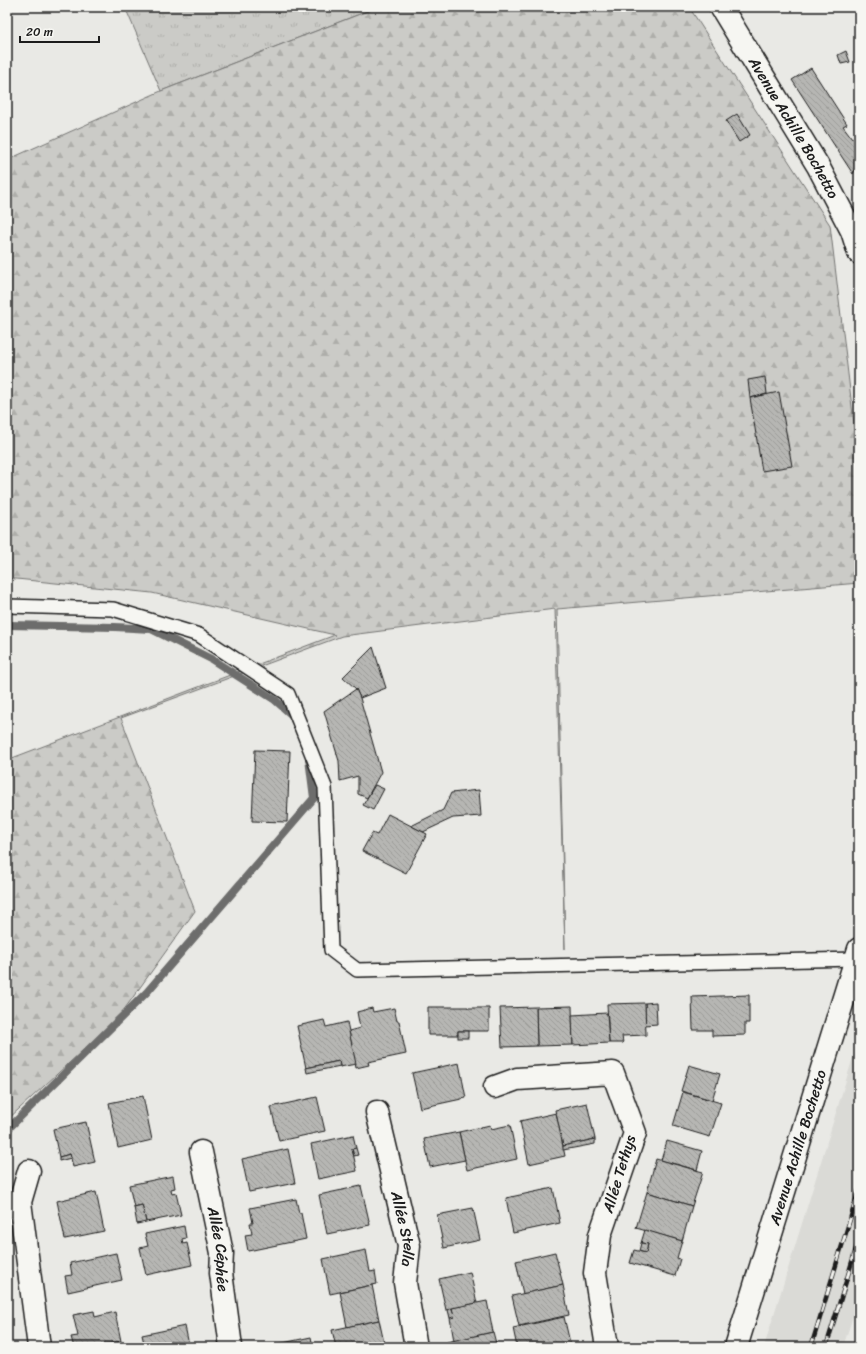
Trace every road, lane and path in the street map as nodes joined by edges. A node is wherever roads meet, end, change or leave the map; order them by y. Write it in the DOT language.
graph roads {
  1 [pos="721,7"];
  2 [pos="859,253"];
  3 [pos="7,606"];
  4 [pos="858,954"];
  5 [pos="495,1087"];
  6 [pos="376,1112"];
  7 [pos="201,1152"];
  8 [pos="29,1172"];
  9 [pos="39,1347"];
  10 [pos="231,1347"];
  11 [pos="416,1347"];
  12 [pos="608,1347"];
  13 [pos="736,1347"];
  1 -- 2 [label="street, Avenue Achille Bochetto"];
  3 -- 4 [label="lane"];
  4 -- 13 [label="street, Avenue Achille Bochetto"];
  5 -- 12 [label="street, Allée Tethys"];
  6 -- 11 [label="street, Allée Stella"];
  7 -- 10 [label="street, Allée Céphée"];
  8 -- 9 [label="street"];
}
